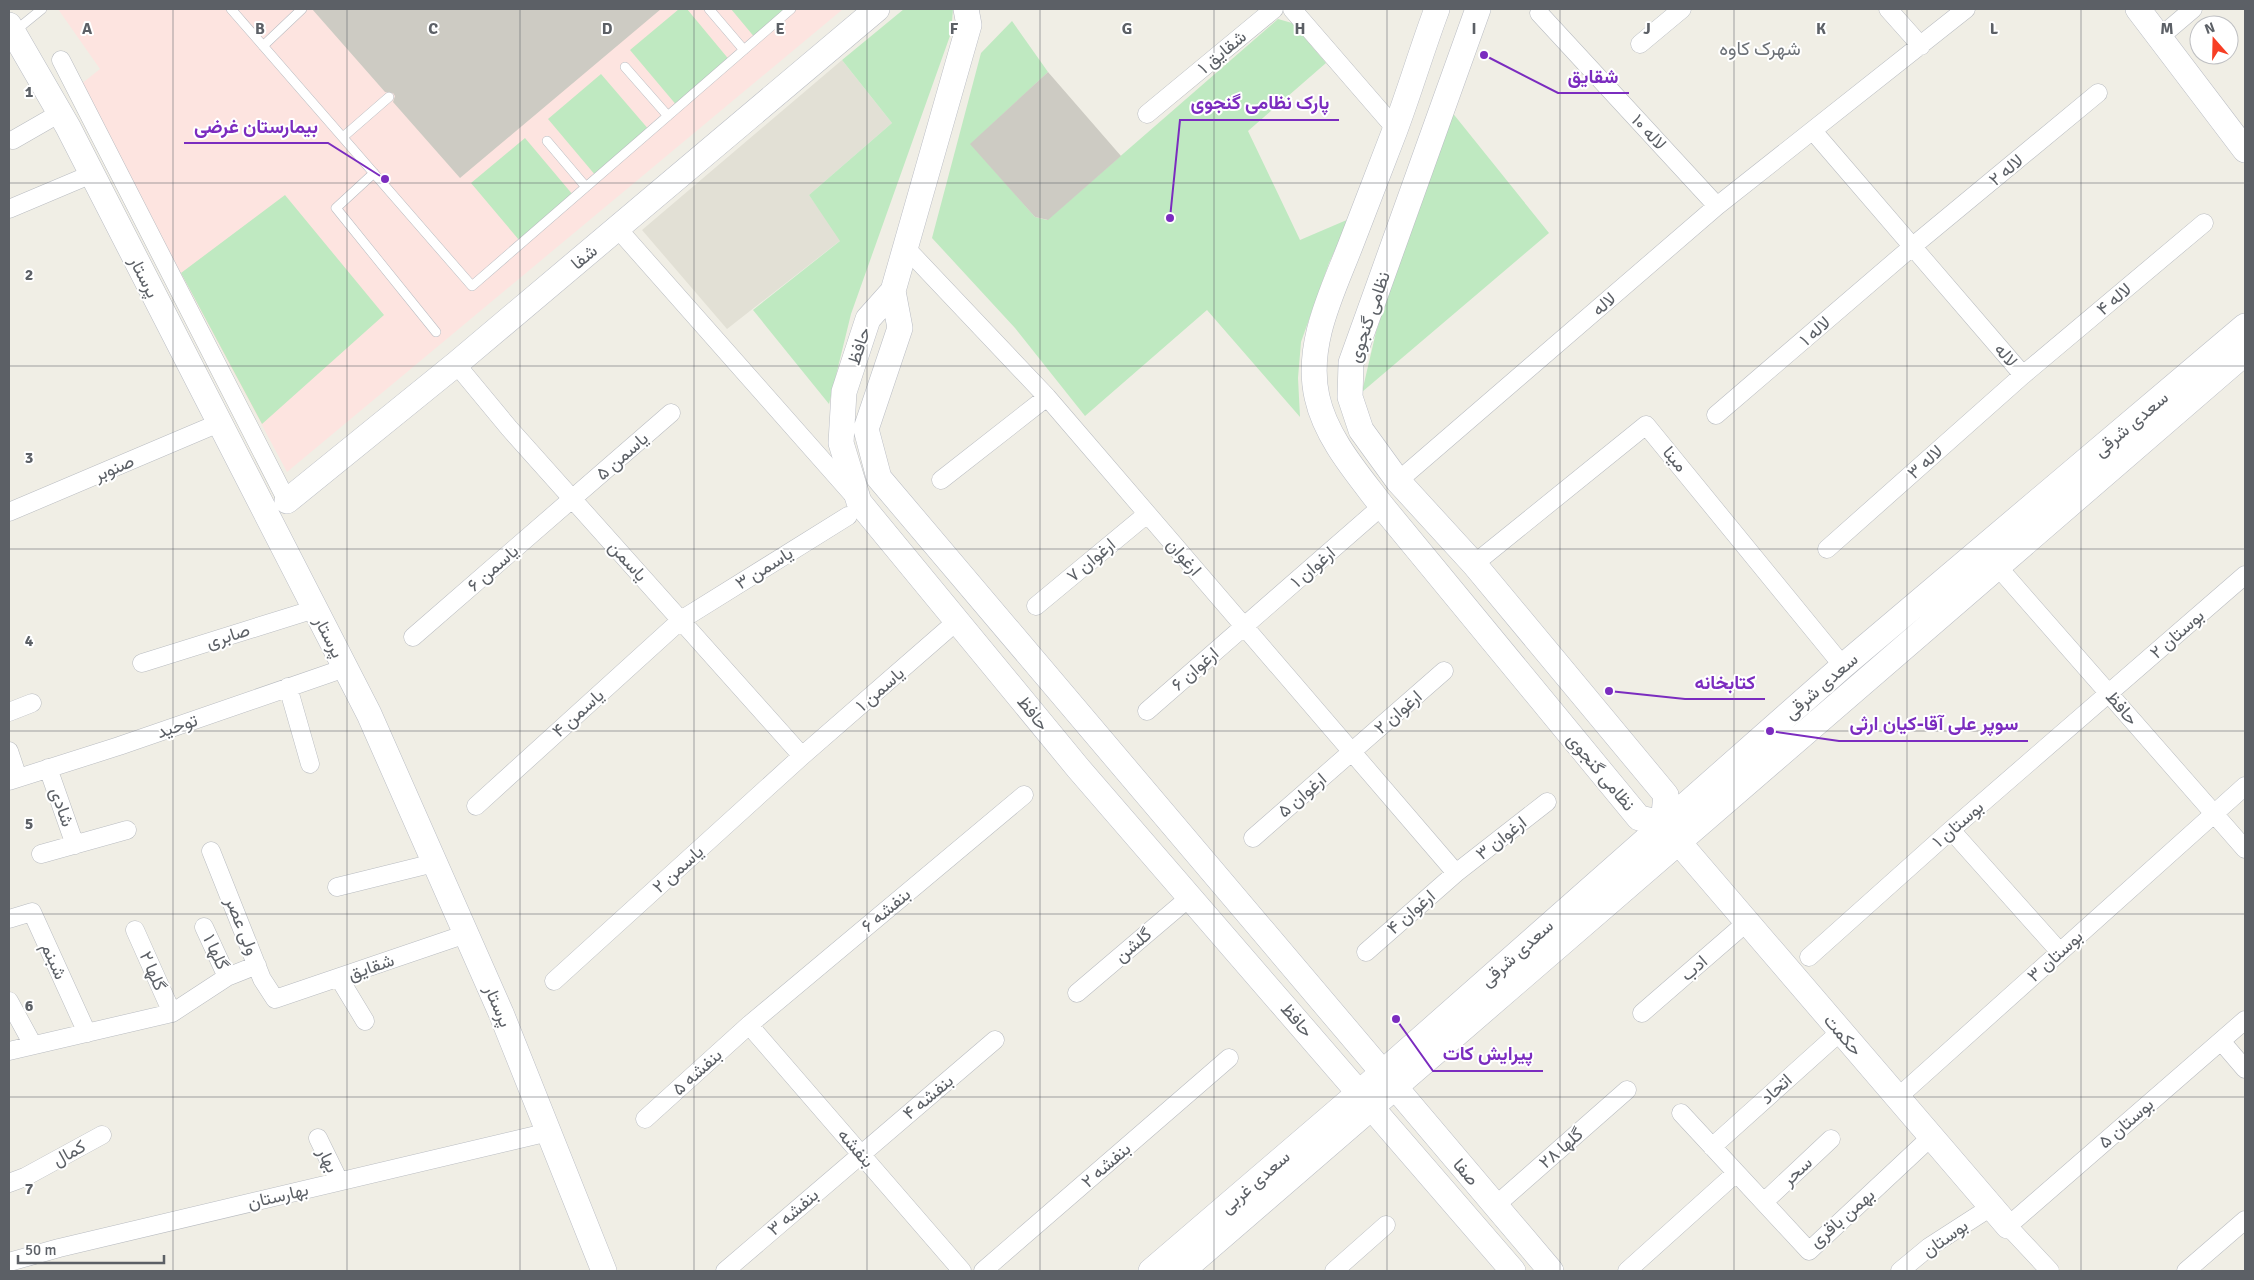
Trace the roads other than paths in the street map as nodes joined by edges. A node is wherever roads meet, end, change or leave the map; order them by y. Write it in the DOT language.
graph roads {
  1 [pos="42,9"];
  2 [pos="231,9"];
  3 [pos="302,9"];
  4 [pos="709,9"];
  5 [pos="791,9"];
  6 [pos="877,9"];
  7 [pos="966,9"];
  8 [pos="1274,9"];
  9 [pos="1292,9"];
  10 [pos="1437,9"];
  11 [pos="1478,9"];
  12 [pos="1682,9"];
  13 [pos="1888,9"];
  14 [pos="1966,9"];
  15 [pos="2138,9"];
  16 [pos="2193,9"];
  17 [pos="1539,13"];
  18 [pos="11,29"];
  19 [pos="2160,37"];
  20 [pos="1640,44"];
  21 [pos="263,46"];
  22 [pos="1921,46"];
  23 [pos="744,50"];
  24 [pos="61,60"];
  25 [pos="624,68"];
  26 [pos="2098,93"];
  27 [pos="389,97"];
  28 [pos="60,113"];
  29 [pos="1147,114"];
  30 [pos="668,116"];
  31 [pos="1395,128"];
  32 [pos="1813,131"];
  33 [pos="343,137"];
  34 [pos="13,140"];
  35 [pos="1433,140"];
  36 [pos="547,141"];
  37 [pos="2245,150"];
  38 [pos="374,173"];
  39 [pos="92,174"];
  40 [pos="586,187"];
  41 [pos="1718,206"];
  42 [pos="9,209"];
  43 [pos="2204,223"];
  44 [pos="618,229"];
  45 [pos="1913,246"];
  46 [pos="905,247"];
  47 [pos="893,291"];
  48 [pos="2245,326"];
  49 [pos="436,332"];
  50 [pos="2245,353"];
  51 [pos="456,364"];
  52 [pos="2023,375"];
  53 [pos="1047,397"];
  54 [pos="672,413"];
  55 [pos="1716,415"];
  56 [pos="219,423"];
  57 [pos="941,480"];
  58 [pos="1398,480"];
  59 [pos="572,499"];
  60 [pos="287,500"];
  61 [pos="1382,506"];
  62 [pos="854,509"];
  63 [pos="9,512"];
  64 [pos="1147,514"];
  65 [pos="1827,549"];
  66 [pos="1474,564"];
  67 [pos="1998,567"];
  68 [pos="2245,575"];
  69 [pos="978,596"];
  70 [pos="1036,606"];
  71 [pos="314,608"];
  72 [pos="681,620"];
  73 [pos="957,621"];
  74 [pos="1244,627"];
  75 [pos="413,637"];
  76 [pos="142,663"];
  77 [pos="1843,666"];
  78 [pos="345,668"];
  79 [pos="1444,671"];
  80 [pos="288,688"];
  81 [pos="2109,693"];
  82 [pos="32,703"];
  83 [pos="1147,711"];
  84 [pos="9,712"];
  85 [pos="9,751"];
  86 [pos="1352,752"];
  87 [pos="802,756"];
  88 [pos="310,764"];
  89 [pos="48,768"];
  90 [pos="14,779"];
  91 [pos="2245,786"];
  92 [pos="1024,795"];
  93 [pos="1547,802"];
  94 [pos="476,806"];
  95 [pos="2214,813"];
  96 [pos="1663,823"];
  97 [pos="127,830"];
  98 [pos="1951,830"];
  99 [pos="1253,838"];
  100 [pos="1679,844"];
  101 [pos="75,845"];
  102 [pos="2245,849"];
  103 [pos="211,851"];
  104 [pos="41,854"];
  105 [pos="434,863"];
  106 [pos="1456,873"];
  107 [pos="337,887"];
  108 [pos="1190,897"];
  109 [pos="9,919"];
  110 [pos="1747,922"];
  111 [pos="204,926"];
  112 [pos="135,930"];
  113 [pos="466,934"];
  114 [pos="1366,952"];
  115 [pos="2060,952"];
  116 [pos="1809,957"];
  117 [pos="257,965"];
  118 [pos="227,977"];
  119 [pos="339,978"];
  120 [pos="554,981"];
  121 [pos="1077,993"];
  122 [pos="275,1000"];
  123 [pos="9,1001"];
  124 [pos="172,1013"];
  125 [pos="1642,1013"];
  126 [pos="2245,1020"];
  127 [pos="365,1021"];
  128 [pos="749,1025"];
  129 [pos="1840,1032"];
  130 [pos="87,1033"];
  131 [pos="995,1040"];
  132 [pos="2221,1041"];
  133 [pos="33,1046"];
  134 [pos="9,1051"];
  135 [pos="1229,1058"];
  136 [pos="2245,1069"];
  137 [pos="1389,1081"];
  138 [pos="1627,1090"];
  139 [pos="1897,1098"];
  140 [pos="1366,1100"];
  141 [pos="1681,1113"];
  142 [pos="645,1119"];
  143 [pos="549,1132"];
  144 [pos="102,1135"];
  145 [pos="1931,1137"];
  146 [pos="318,1138"];
  147 [pos="1831,1139"];
  148 [pos="1712,1147"];
  149 [pos="860,1154"];
  150 [pos="1736,1173"];
  151 [pos="339,1181"];
  152 [pos="9,1184"];
  153 [pos="1764,1202"];
  154 [pos="1495,1206"];
  155 [pos="1991,1207"];
  156 [pos="2245,1220"];
  157 [pos="1386,1225"];
  158 [pos="2008,1226"];
  159 [pos="9,1262"];
  160 [pos="604,1271"];
  161 [pos="726,1271"];
  162 [pos="962,1271"];
  163 [pos="983,1271"];
  164 [pos="1151,1271"];
  165 [pos="1182,1271"];
  166 [pos="1334,1271"];
  167 [pos="1513,1271"];
  168 [pos="1551,1271"];
  169 [pos="1627,1271"];
  170 [pos="1900,1271"];
  171 [pos="2050,1271"];
  172 [pos="2186,1271"];
  1 -- 18 [label="lane"];
  2 -- 21 [label="lane"];
  3 -- 21 [label="lane"];
  4 -- 23 [label="lane"];
  5 -- 23 [label="lane"];
  6 -- 44 [label="street, شفا"];
  7 -- 46 [label="street, حافظ"];
  8 -- 29 [label="street, شقایق ۱"];
  9 -- 31 [label="street"];
  10 -- 31 [label="street, نظامی گنجوی"];
  11 -- 35 [label="street, نظامی گنجوی"];
  12 -- 20 [label="street"];
  13 -- 22 [label="street"];
  14 -- 22 [label="street, لاله"];
  15 -- 19 [label="street"];
  16 -- 19 [label="street"];
  17 -- 41 [label="street, لاله ۱۰"];
  18 -- 28 [label="street, پرستار"];
  19 -- 37 [label="street"];
  21 -- 33 [label="lane"];
  22 -- 32 [label="street, لاله"];
  23 -- 30 [label="lane"];
  24 -- 60 [label="street"];
  25 -- 30 [label="lane"];
  26 -- 45 [label="street, لاله ۲"];
  27 -- 33 [label="lane"];
  28 -- 34 [label="street"];
  28 -- 39 [label="street, پرستار"];
  30 -- 40 [label="lane"];
  31 -- 35 [label="street"];
  31 -- 61 [label="street, نظامی گنجوی"];
  32 -- 41 [label="street, لاله"];
  32 -- 45 [label="street, لاله"];
  33 -- 38 [label="lane"];
  35 -- 58 [label="street, نظامی گنجوی"];
  36 -- 40 [label="lane"];
  38 -- 40 [label="lane"];
  38 -- 49 [label="lane"];
  39 -- 42 [label="street"];
  39 -- 56 [label="street, پرستار"];
  41 -- 58 [label="street, لاله"];
  43 -- 52 [label="street, لاله ۴"];
  44 -- 51 [label="street, شفا"];
  44 -- 62 [label="street"];
  45 -- 52 [label="street, لاله"];
  45 -- 55 [label="street, لاله ۱"];
  46 -- 47 [label="street, حافظ"];
  46 -- 53 [label="street, ارغوان"];
  47 -- 62 [label="street, حافظ"];
  47 -- 69 [label="street, حافظ"];
  48 -- 77 [label="street, سعدی شرقی"];
  50 -- 67 [label="street, سعدی شرقی"];
  51 -- 59 [label="street, یاسمن"];
  51 -- 60 [label="street, شفا"];
  52 -- 65 [label="street, لاله ۳"];
  53 -- 57 [label="street"];
  53 -- 64 [label="street, ارغوان"];
  54 -- 59 [label="street, یاسمن ۵"];
  56 -- 63 [label="street, صنوبر"];
  56 -- 71 [label="street, پرستار"];
  58 -- 66 [label="street, نظامی گنجوی"];
  59 -- 72 [label="street, یاسمن"];
  59 -- 75 [label="street, یاسمن ۶"];
  61 -- 74 [label="street, ارغوان ۱"];
  61 -- 96 [label="street, نظامی گنجوی"];
  62 -- 72 [label="street, یاسمن ۳"];
  62 -- 73 [label="street, حافظ"];
  64 -- 70 [label="street, ارغوان ۷"];
  64 -- 74 [label="street, ارغوان"];
  66 -- 77 [label="street, مینا"];
  66 -- 96 [label="street, نظامی گنجوی"];
  67 -- 81 [label="street, حافظ"];
  67 -- 100 [label="street, سعدی شرقی"];
  68 -- 81 [label="street, بوستان ۲"];
  69 -- 73 [label="street"];
  69 -- 137 [label="street, حافظ"];
  71 -- 76 [label="street, صابری"];
  71 -- 78 [label="street, پرستار"];
  72 -- 87 [label="street, یاسمن"];
  72 -- 94 [label="street, یاسمن ۴"];
  73 -- 87 [label="street, یاسمن ۱"];
  73 -- 108 [label="street, حافظ"];
  74 -- 83 [label="street, ارغوان ۶"];
  74 -- 86 [label="street, ارغوان"];
  77 -- 96 [label="street, سعدی شرقی"];
  78 -- 80 [label="street, توحید"];
  78 -- 105 [label="street, پرستار"];
  79 -- 86 [label="street, ارغوان ۲"];
  80 -- 88 [label="street"];
  80 -- 89 [label="street, توحید"];
  81 -- 95 [label="street, حافظ"];
  81 -- 98 [label="street, بوستان ۱"];
  82 -- 84 [label="street"];
  85 -- 90 [label="street"];
  86 -- 99 [label="street, ارغوان ۵"];
  86 -- 106 [label="street, ارغوان"];
  87 -- 120 [label="street, یاسمن ۲"];
  89 -- 90 [label="street, توحید"];
  89 -- 101 [label="street, شادی"];
  91 -- 95 [label="street, بوستان ۳"];
  92 -- 128 [label="street, بنفشه ۶"];
  93 -- 106 [label="street, ارغوان ۳"];
  95 -- 102 [label="street, حافظ"];
  95 -- 115 [label="street, بوستان ۳"];
  96 -- 100 [label="street, حکمت"];
  96 -- 137 [label="street, سعدی شرقی"];
  97 -- 101 [label="street"];
  98 -- 115 [label="street"];
  98 -- 116 [label="street, بوستان ۱"];
  100 -- 110 [label="street, حکمت"];
  100 -- 137 [label="street, سعدی شرقی"];
  101 -- 104 [label="street"];
  103 -- 117 [label="street, ولی عصر"];
  105 -- 107 [label="street"];
  105 -- 113 [label="street, پرستار"];
  106 -- 114 [label="street, ارغوان ۴"];
  108 -- 121 [label="street, گلشن"];
  108 -- 140 [label="street, حافظ"];
  109 -- 130 [label="street, شبنم"];
  110 -- 125 [label="street, ادب"];
  110 -- 129 [label="street, حکمت"];
  111 -- 118 [label="street, گلها ۱"];
  112 -- 124 [label="street, گلها ۲"];
  113 -- 119 [label="street, شقایق"];
  113 -- 143 [label="street, پرستار"];
  115 -- 139 [label="street, بوستان ۳"];
  117 -- 118 [label="street"];
  117 -- 122 [label="street, ولی عصر"];
  118 -- 124 [label="street"];
  119 -- 122 [label="street, شقایق"];
  119 -- 127 [label="street"];
  123 -- 133 [label="street"];
  124 -- 130 [label="street"];
  126 -- 132 [label="street, بوستان ۵"];
  128 -- 142 [label="street, بنفشه ۵"];
  128 -- 149 [label="street, بنفشه"];
  129 -- 139 [label="street, حکمت"];
  129 -- 148 [label="street, اتحاد"];
  130 -- 133 [label="street"];
  131 -- 149 [label="street, بنفشه ۴"];
  132 -- 136 [label="street"];
  132 -- 158 [label="street, بوستان ۵"];
  133 -- 134 [label="street"];
  135 -- 163 [label="street, بنفشه ۲"];
  137 -- 140 [label="street, سعدی شرقی"];
  137 -- 154 [label="street, صفا"];
  138 -- 154 [label="street, گلها ۲۸"];
  139 -- 145 [label="street, حکمت"];
  140 -- 164 [label="street, سعدی غربی"];
  140 -- 165 [label="street, سعدی غربی"];
  140 -- 167 [label="street, صفا"];
  141 -- 148 [label="street, بهمن باقری"];
  143 -- 151 [label="street, بهارستان"];
  143 -- 160 [label="street, پرستار"];
  144 -- 152 [label="street, کمال"];
  145 -- 153 [label="street, بهمن باقری"];
  145 -- 155 [label="street, حکمت"];
  146 -- 151 [label="street, بهار"];
  147 -- 153 [label="street, سحر"];
  148 -- 150 [label="street, بهمن باقری"];
  149 -- 161 [label="street, بنفشه ۳"];
  149 -- 162 [label="street, بنفشه"];
  150 -- 153 [label="street, بهمن باقری"];
  150 -- 169 [label="street"];
  151 -- 159 [label="street, بهارستان"];
  154 -- 168 [label="street, صفا"];
  155 -- 158 [label="street, حکمت"];
  155 -- 170 [label="street, بوستان"];
  156 -- 172 [label="street"];
  157 -- 166 [label="street"];
  158 -- 171 [label="street"];
}
